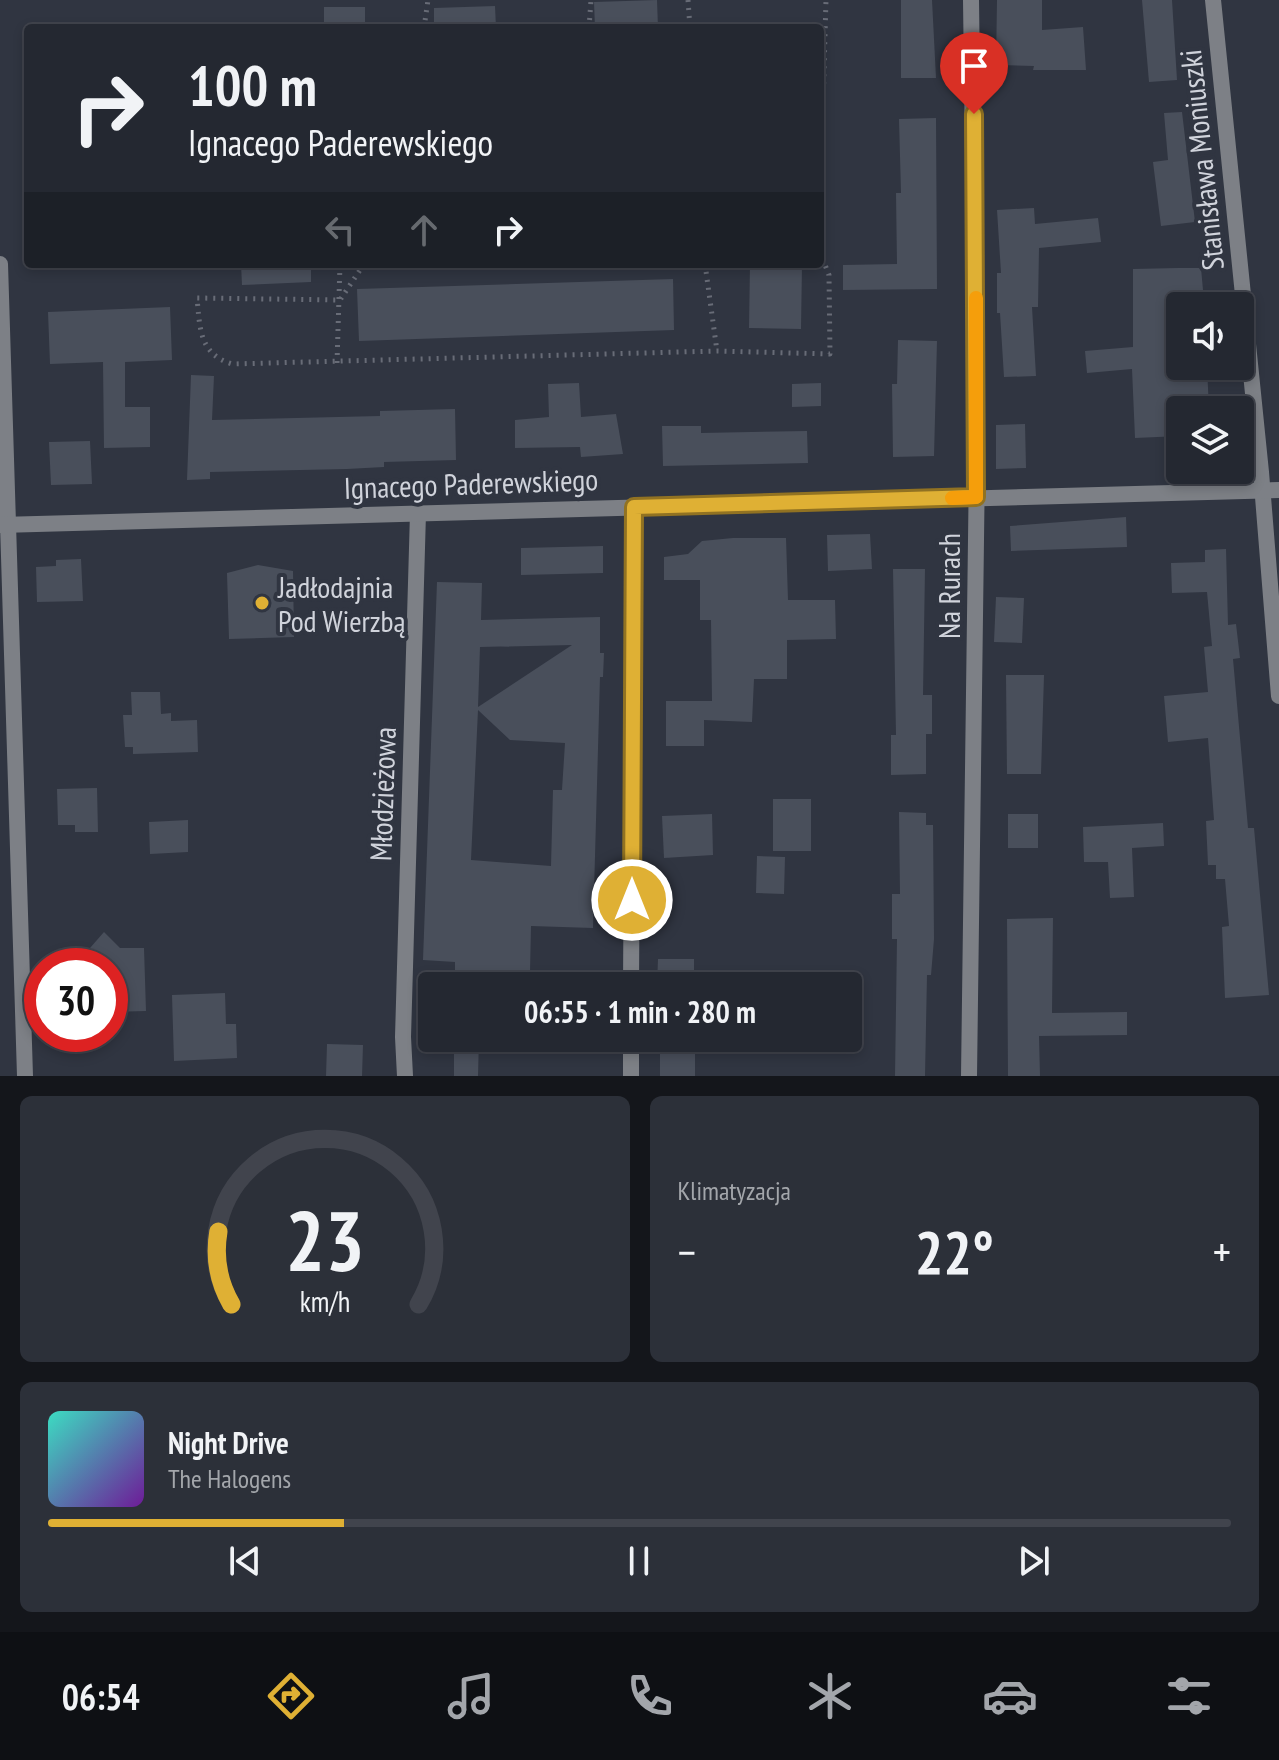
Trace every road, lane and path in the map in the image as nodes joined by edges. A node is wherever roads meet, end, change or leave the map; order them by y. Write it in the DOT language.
graph roads {
  1 [pos="428,0"];
  2 [pos="591,0"];
  3 [pos="688,0"];
  4 [pos="826,0"];
  5 [pos="971,0"];
  6 [pos="1213,0"];
  7 [pos="425,24"];
  8 [pos="589,24"];
  9 [pos="690,24"];
  10 [pos="824,71"];
  11 [pos="824,262"];
  12 [pos="0,264"];
  13 [pos="340,268"];
  14 [pos="361,268"];
  15 [pos="706,268"];
  16 [pos="340,300"];
  17 [pos="717,351"];
  18 [pos="337,363"];
  19 [pos="1271,490"];
  20 [pos="976,497"];
  21 [pos="634,507"];
  22 [pos="418,513"];
  23 [pos="4,525"];
  24 [pos="1279,696"];
  25 [pos="631,972"];
  26 [pos="631,1052"];
  27 [pos="25,1076"];
  28 [pos="405,1076"];
  29 [pos="631,1076"];
  30 [pos="969,1076"];
  1 -- 7 [label="path"];
  2 -- 8 [label="path"];
  3 -- 9 [label="path"];
  4 -- 10 [label="path"];
  5 -- 20 [label="street, Na Rurach"];
  6 -- 19 [label="street, Stanisława Moniuszki"];
  11 -- 17 [label="path"];
  12 -- 23 [label="street"];
  13 -- 16 [label="path"];
  14 -- 16 [label="path"];
  15 -- 17 [label="path"];
  16 -- 18 [label="path"];
  16 -- 18 [label="path"];
  17 -- 18 [label="path"];
  19 -- 20 [label="street, Ignacego Paderewskiego"];
  19 -- 24 [label="street, Stanisława Moniuszki"];
  20 -- 21 [label="street, Ignacego Paderewskiego"];
  20 -- 30 [label="street, Na Rurach"];
  21 -- 22 [label="street, Ignacego Paderewskiego"];
  21 -- 25 [label="street"];
  22 -- 23 [label="street, Ignacego Paderewskiego"];
  22 -- 28 [label="street, Młodzieżowa"];
  23 -- 27 [label="street"];
  26 -- 29 [label="street"];
}
